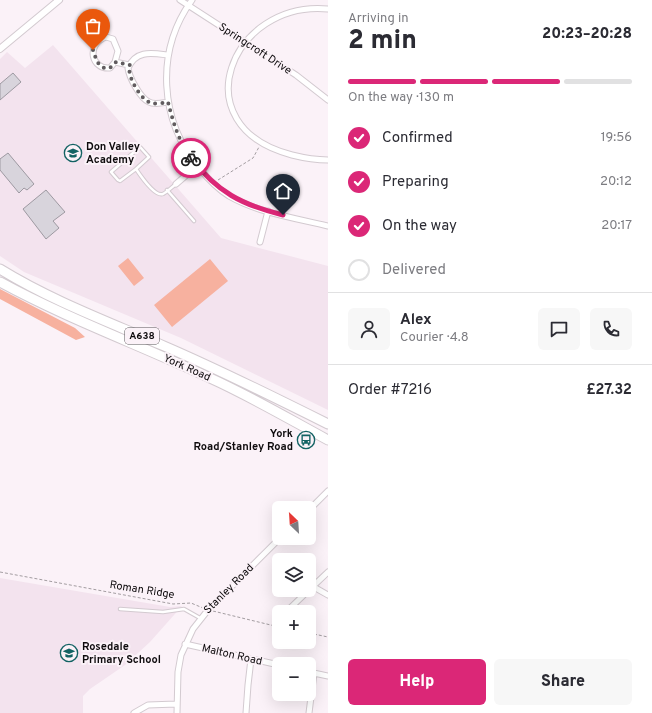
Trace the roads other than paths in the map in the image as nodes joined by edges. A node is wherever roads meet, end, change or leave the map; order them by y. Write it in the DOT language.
graph roads {
  1 [pos="180,0"];
  2 [pos="192,0"];
  3 [pos="55,1"];
  4 [pos="188,5"];
  5 [pos="294,5"];
  6 [pos="328,9"];
  7 [pos="0,49"];
  8 [pos="232,54"];
  9 [pos="168,55"];
  10 [pos="116,62"];
  11 [pos="130,65"];
  12 [pos="328,100"];
  13 [pos="168,102"];
  14 [pos="328,160"];
  15 [pos="197,166"];
  16 [pos="136,169"];
  17 [pos="176,184"];
  18 [pos="167,190"];
  19 [pos="268,211"];
  20 [pos="194,221"];
  21 [pos="328,226"];
  22 [pos="260,242"];
  23 [pos="0,269"];
  24 [pos="0,282"];
  25 [pos="328,424"];
  26 [pos="328,440"];
  27 [pos="328,491"];
  28 [pos="316,503"];
  29 [pos="273,545"];
  30 [pos="328,572"];
  31 [pos="316,583"];
  32 [pos="316,591"];
  33 [pos="328,595"];
  34 [pos="302,597"];
  35 [pos="293,605"];
  36 [pos="120,609"];
  37 [pos="201,619"];
  38 [pos="185,644"];
  39 [pos="251,659"];
  40 [pos="272,664"];
  41 [pos="316,674"];
  42 [pos="328,676"];
  43 [pos="310,701"];
  44 [pos="176,704"];
  45 [pos="134,713"];
  46 [pos="176,713"];
  47 [pos="246,713"];
  48 [pos="309,713"];
  1 -- 4 [label="street, Springcroft Drive"];
  2 -- 4 [label="street"];
  3 -- 7 [label="street"];
  4 -- 9 [label="street"];
  4 -- 12 [label="street, Springcroft Drive"];
  5 -- 6 [label="street"];
  8 -- 14 [label="street"];
  9 -- 11 [label="street"];
  9 -- 13 [label="street"];
  10 -- 10 [label="street"];
  10 -- 11 [label="street"];
  11 -- 13 [label="street"];
  13 -- 15 [label="street"];
  15 -- 17 [label="street"];
  15 -- 19 [label="street"];
  16 -- 16 [label="lane"];
  16 -- 18 [label="lane"];
  17 -- 18 [label="lane"];
  18 -- 20 [label="lane"];
  19 -- 21 [label="street"];
  19 -- 22 [label="street"];
  23 -- 25 [label="highway, York Road / A638"];
  24 -- 26 [label="highway, York Road / A638"];
  27 -- 28 [label="street"];
  29 -- 37 [label="street, Stanley Road"];
  30 -- 31 [label="street"];
  32 -- 33 [label="street"];
  34 -- 35 [label="street"];
  36 -- 37 [label="lane"];
  37 -- 38 [label="street, Stanley Road"];
  38 -- 39 [label="street, Malton Road"];
  38 -- 44 [label="street, Stanley Road"];
  39 -- 40 [label="street, Malton Road"];
  39 -- 47 [label="street"];
  41 -- 42 [label="street"];
  43 -- 48 [label="street"];
  44 -- 45 [label="street"];
  44 -- 46 [label="street, Stanley Road"];
}
